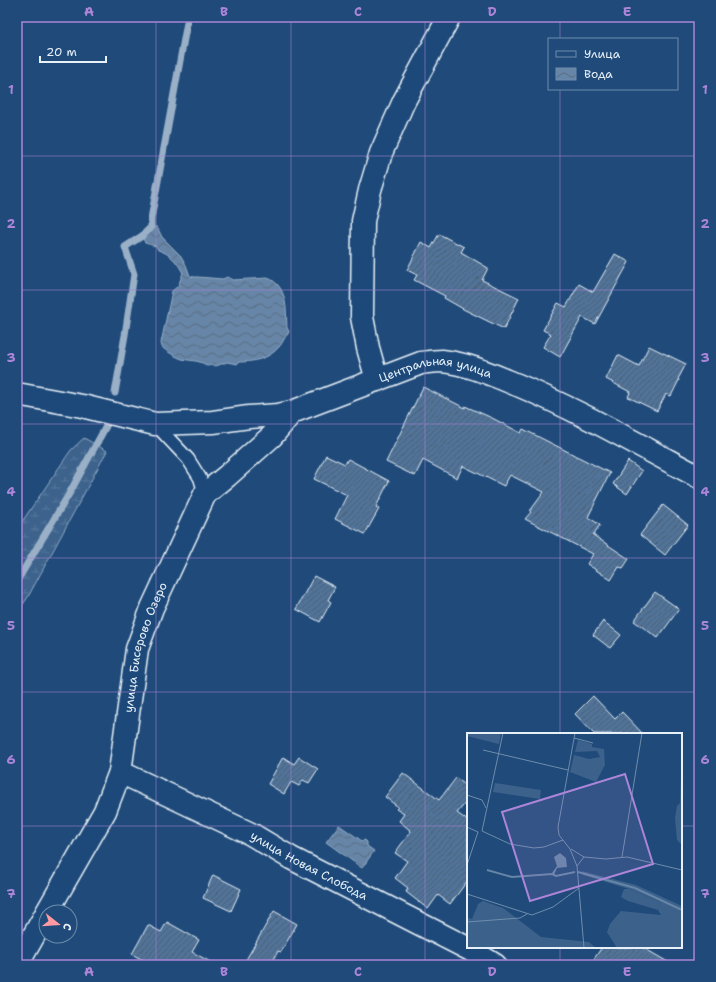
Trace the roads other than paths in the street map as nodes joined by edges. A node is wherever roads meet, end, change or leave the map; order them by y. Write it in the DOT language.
graph roads {
  1 [pos="449,17"];
  2 [pos="377,380"];
  3 [pos="17,394"];
  4 [pos="292,412"];
  5 [pos="155,424"];
  6 [pos="699,477"];
  7 [pos="206,494"];
  8 [pos="120,772"];
  9 [pos="52,904"];
  10 [pos="38,929"];
  11 [pos="467,948"];
  12 [pos="467,948"];
  13 [pos="17,965"];
  14 [pos="495,965"];
  1 -- 2 [label="street"];
  2 -- 4 [label="street, Центральная улица"];
  2 -- 6 [label="street, Центральная улица"];
  3 -- 5 [label="street, Центральная улица"];
  4 -- 5 [label="street, Центральная улица"];
  4 -- 7 [label="street, улица Бисерово Озеро"];
  5 -- 7 [label="lane"];
  7 -- 8 [label="street, улица Бисерово Озеро"];
  8 -- 9 [label="street, улица Бисерово Озеро"];
  8 -- 12 [label="street, улица Новая Слобода"];
  10 -- 13 [label="street, улица Бисерово Озеро"];
  11 -- 14 [label="street, улица Новая Слобода"];
}
